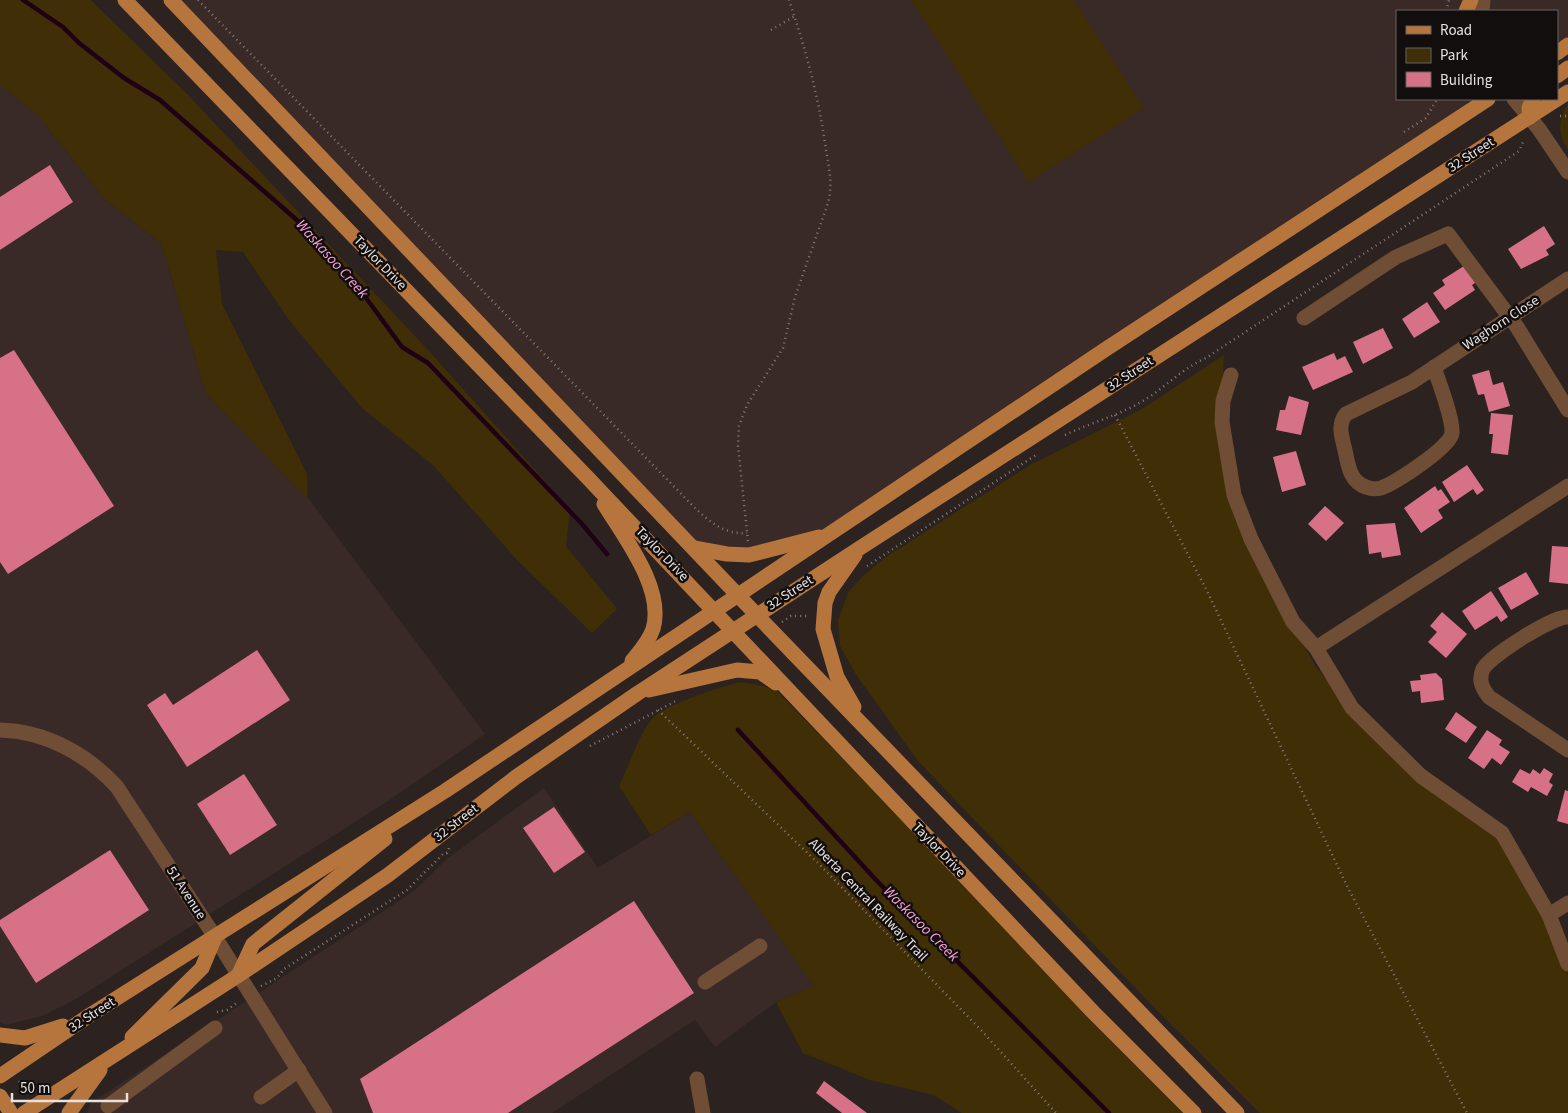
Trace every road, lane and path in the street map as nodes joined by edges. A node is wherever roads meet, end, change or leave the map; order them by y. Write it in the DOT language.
graph roads {
  1 [pos="125,0"];
  2 [pos="171,0"];
  3 [pos="198,0"];
  4 [pos="789,0"];
  5 [pos="795,16"];
  6 [pos="771,30"];
  7 [pos="1436,100"];
  8 [pos="1462,100"];
  9 [pos="1486,100"];
  10 [pos="1515,100"];
  11 [pos="1533,100"];
  12 [pos="1556,100"];
  13 [pos="1530,117"];
  14 [pos="1450,123"];
  15 [pos="1404,132"];
  16 [pos="1521,147"];
  17 [pos="1568,172"];
  18 [pos="1568,279"];
  19 [pos="1510,317"];
  20 [pos="1304,318"];
  21 [pos="1434,367"];
  22 [pos="1231,376"];
  23 [pos="1568,410"];
  24 [pos="1115,415"];
  25 [pos="1065,435"];
  26 [pos="1040,452"];
  27 [pos="588,477"];
  28 [pos="1568,486"];
  29 [pos="834,532"];
  30 [pos="747,533"];
  31 [pos="748,546"];
  32 [pos="863,546"];
  33 [pos="694,548"];
  34 [pos="863,568"];
  35 [pos="738,596"];
  36 [pos="716,611"];
  37 [pos="788,613"];
  38 [pos="757,615"];
  39 [pos="791,616"];
  40 [pos="814,616"];
  41 [pos="1568,617"];
  42 [pos="784,620"];
  43 [pos="734,630"];
  44 [pos="1316,648"];
  45 [pos="623,672"];
  46 [pos="638,693"];
  47 [pos="798,698"];
  48 [pos="865,725"];
  49 [pos="0,730"];
  50 [pos="587,748"];
  51 [pos="1568,750"];
  52 [pos="445,791"];
  53 [pos="444,853"];
  54 [pos="1568,903"];
  55 [pos="1549,915"];
  56 [pos="215,937"];
  57 [pos="760,946"];
  58 [pos="1568,964"];
  59 [pos="239,975"];
  60 [pos="274,978"];
  61 [pos="705,982"];
  62 [pos="90,1015"];
  63 [pos="215,1028"];
  64 [pos="0,1035"];
  65 [pos="107,1061"];
  66 [pos="299,1070"];
  67 [pos="6,1072"];
  68 [pos="696,1079"];
  69 [pos="0,1096"];
  70 [pos="261,1097"];
  71 [pos="108,1106"];
  72 [pos="30,1109"];
  73 [pos="11,1113"];
  74 [pos="69,1113"];
  75 [pos="325,1113"];
  76 [pos="703,1113"];
  77 [pos="1056,1113"];
  78 [pos="1194,1113"];
  79 [pos="1237,1113"];
  80 [pos="1466,1113"];
  1 -- 27 [label="main road, Taylor Drive"];
  2 -- 33 [label="main road, Taylor Drive"];
  3 -- 30 [label="path"];
  4 -- 5 [label="path"];
  5 -- 6 [label="path"];
  5 -- 30 [label="path"];
  7 -- 15 [label="path"];
  8 -- 14 [label="main road"];
  9 -- 14 [label="main road, 32 Street"];
  10 -- 13 [label="street"];
  11 -- 13 [label="main road"];
  12 -- 13 [label="main road, 32 Street"];
  13 -- 17 [label="street"];
  13 -- 32 [label="main road, 32 Street"];
  14 -- 29 [label="main road, 32 Street"];
  16 -- 24 [label="path"];
  18 -- 19 [label="street, Waghorn Close"];
  19 -- 20 [label="street"];
  19 -- 21 [label="street, Waghorn Close"];
  19 -- 23 [label="street"];
  21 -- 21 [label="street, Waghorn Close"];
  22 -- 44 [label="street"];
  24 -- 25 [label="path"];
  24 -- 80 [label="path"];
  26 -- 34 [label="path"];
  27 -- 36 [label="main road, Taylor Drive"];
  27 -- 45 [label="main road"];
  28 -- 44 [label="street"];
  29 -- 33 [label="main road"];
  29 -- 35 [label="main road, 32 Street"];
  30 -- 31 [label="path"];
  32 -- 38 [label="main road, 32 Street"];
  32 -- 48 [label="main road"];
  33 -- 35 [label="main road, Taylor Drive"];
  35 -- 36 [label="main road, 32 Street"];
  35 -- 38 [label="main road, Taylor Drive"];
  36 -- 43 [label="main road, Taylor Drive"];
  36 -- 45 [label="main road, 32 Street"];
  37 -- 39 [label="path"];
  38 -- 43 [label="main road, 32 Street"];
  38 -- 48 [label="main road, Taylor Drive"];
  39 -- 40 [label="path"];
  39 -- 42 [label="path"];
  41 -- 51 [label="street"];
  43 -- 46 [label="main road, 32 Street"];
  43 -- 47 [label="main road, Taylor Drive"];
  44 -- 55 [label="street"];
  45 -- 52 [label="main road, 32 Street"];
  46 -- 47 [label="main road"];
  46 -- 59 [label="main road, 32 Street"];
  47 -- 78 [label="main road, Taylor Drive"];
  48 -- 79 [label="main road, Taylor Drive"];
  49 -- 56 [label="street, 51 Avenue"];
  50 -- 77 [label="path, Alberta Central Railway Trail"];
  52 -- 56 [label="main road, 32 Street"];
  52 -- 59 [label="main road"];
  53 -- 60 [label="path"];
  54 -- 55 [label="street"];
  55 -- 58 [label="street"];
  56 -- 59 [label="street, 51 Avenue"];
  56 -- 62 [label="main road, 32 Street"];
  56 -- 65 [label="main road"];
  57 -- 61 [label="street"];
  59 -- 65 [label="main road, 32 Street"];
  59 -- 66 [label="street, 51 Avenue"];
  62 -- 64 [label="main road"];
  62 -- 67 [label="main road, 32 Street"];
  63 -- 71 [label="street"];
  65 -- 72 [label="main road, 32 Street"];
  65 -- 74 [label="main road"];
  66 -- 70 [label="street"];
  66 -- 75 [label="street, 51 Avenue"];
  67 -- 72 [label="path"];
  68 -- 76 [label="street"];
  69 -- 73 [label="main road"];
}
